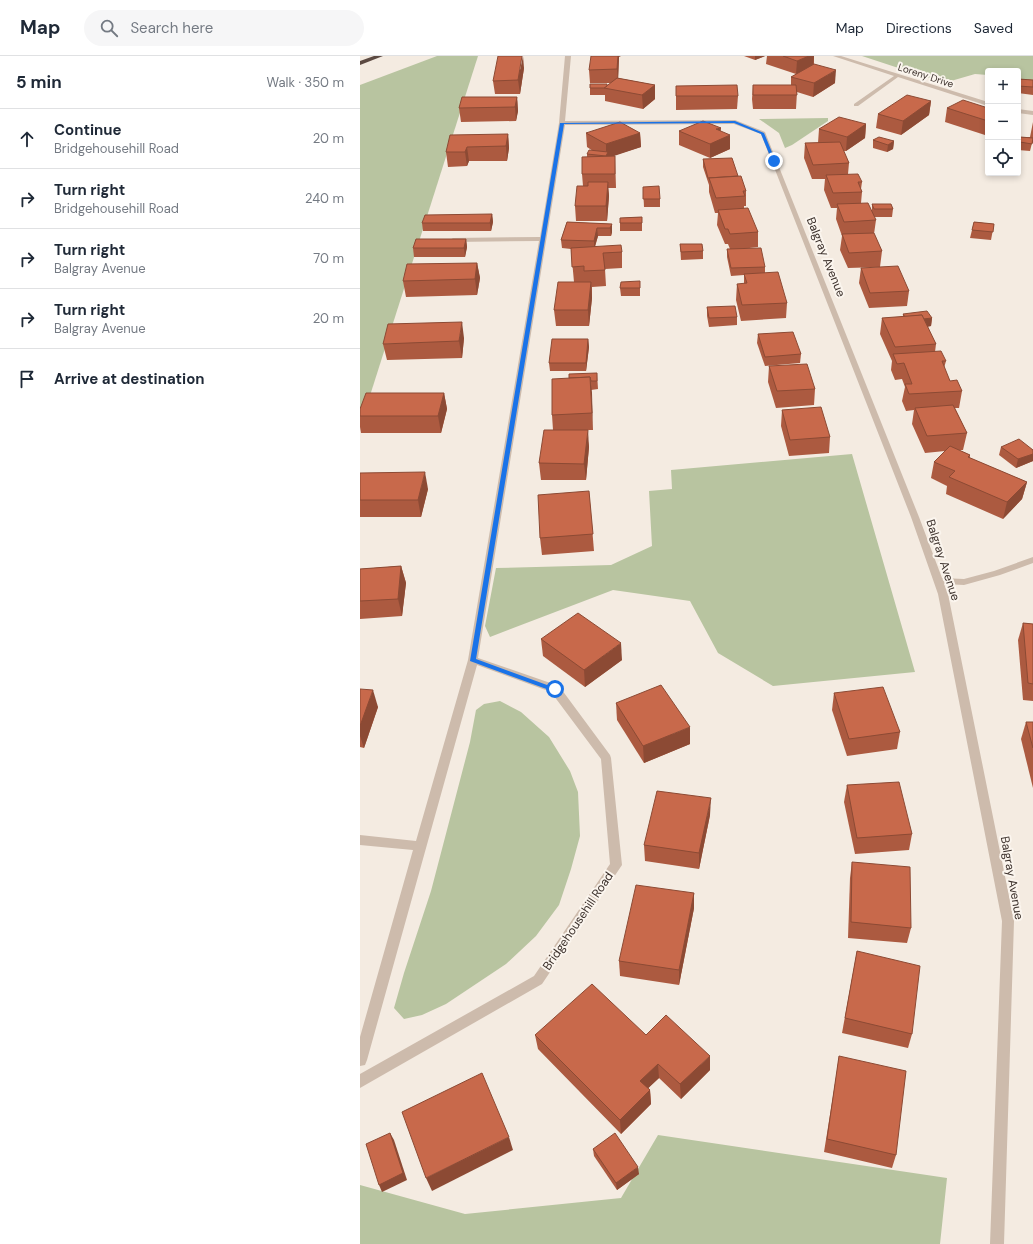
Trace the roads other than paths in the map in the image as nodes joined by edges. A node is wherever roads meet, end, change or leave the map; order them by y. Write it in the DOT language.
graph roads {
  1 [pos="380,56"];
  2 [pos="568,56"];
  3 [pos="836,56"];
  4 [pos="360,63"];
  5 [pos="897,76"];
  6 [pos="985,103"];
  7 [pos="856,105"];
  8 [pos="1021,111"];
  9 [pos="1033,113"];
  10 [pos="562,123"];
  11 [pos="543,239"];
  12 [pos="445,240"];
  13 [pos="1033,560"];
  14 [pos="938,581"];
  15 [pos="473,660"];
  16 [pos="360,840"];
  17 [pos="420,846"];
  18 [pos="360,1060"];
  19 [pos="360,1081"];
  20 [pos="997,1244"];
  1 -- 4 [label="highway"];
  2 -- 10 [label="street"];
  3 -- 5 [label="street, Loreny Drive"];
  5 -- 6 [label="street, Loreny Drive"];
  5 -- 7 [label="street"];
  8 -- 9 [label="street"];
  10 -- 11 [label="street"];
  10 -- 14 [label="street, Balgray Avenue"];
  11 -- 12 [label="street"];
  11 -- 15 [label="street"];
  13 -- 14 [label="street"];
  14 -- 20 [label="street, Balgray Avenue"];
  15 -- 17 [label="street"];
  15 -- 19 [label="street, Bridgehousehill Road"];
  16 -- 17 [label="street"];
  17 -- 18 [label="street"];
}
